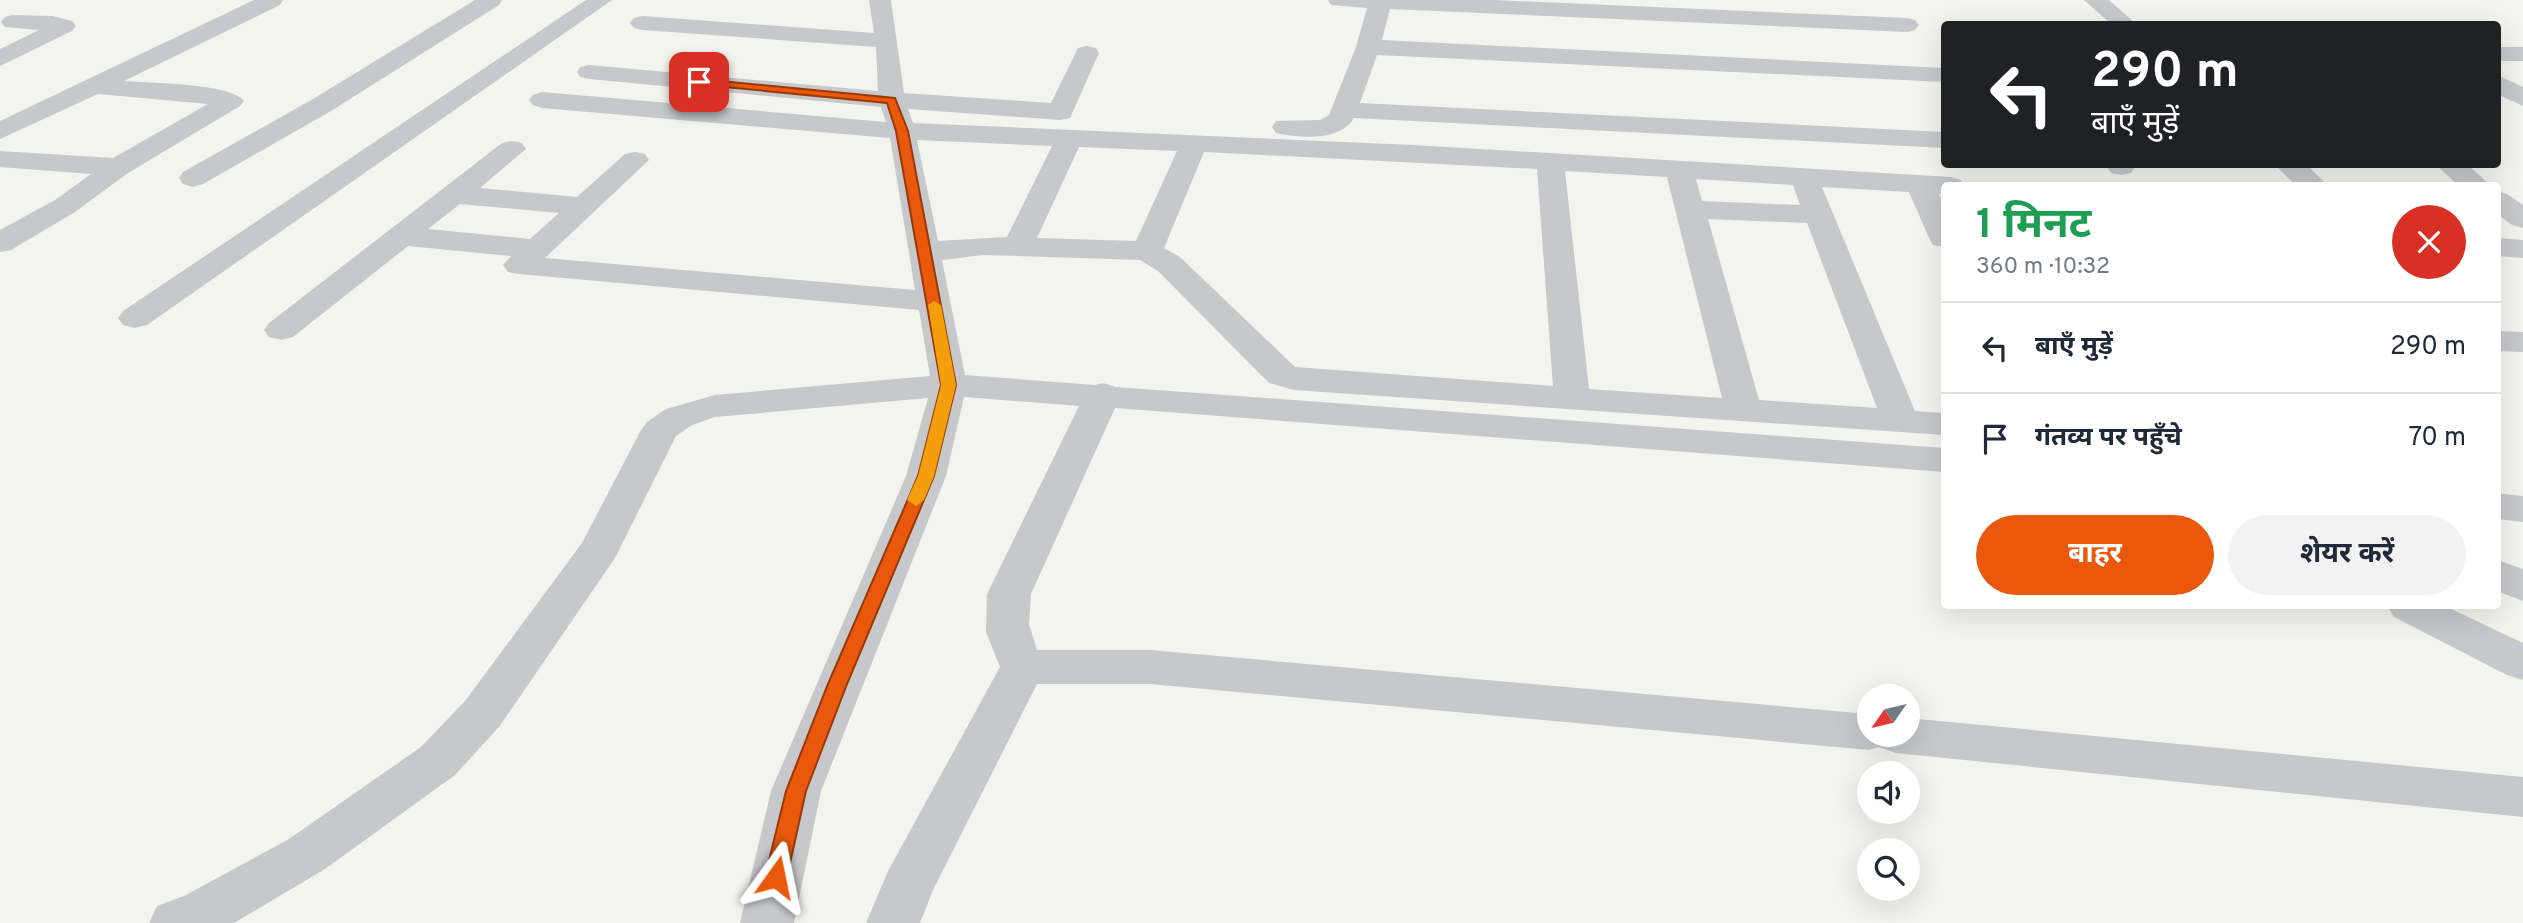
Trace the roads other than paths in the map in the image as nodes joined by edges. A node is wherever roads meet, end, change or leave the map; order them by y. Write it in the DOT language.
graph roads {
  1 [pos="63,0"];
  2 [pos="272,0"];
  3 [pos="491,0"];
  4 [pos="601,0"];
  5 [pos="1339,0"];
  6 [pos="2095,0"];
  7 [pos="874,1"];
  8 [pos="1380,1"];
  9 [pos="2120,21"];
  10 [pos="642,23"];
  11 [pos="6,24"];
  12 [pos="1907,26"];
  13 [pos="887,41"];
  14 [pos="1368,47"];
  15 [pos="1087,53"];
  16 [pos="2501,54"];
  17 [pos="2522,54"];
  18 [pos="0,59"];
  19 [pos="589,72"];
  20 [pos="1941,75"];
  21 [pos="2501,85"];
  22 [pos="98,86"];
  23 [pos="2523,98"];
  24 [pos="542,100"];
  25 [pos="892,100"];
  26 [pos="1345,110"];
  27 [pos="1088,113"];
  28 [pos="1115,115"];
  29 [pos="2501,115"];
  30 [pos="2523,115"];
  31 [pos="1065,124"];
  32 [pos="0,131"];
  33 [pos="902,131"];
  34 [pos="1941,140"];
  35 [pos="1194,144"];
  36 [pos="512,149"];
  37 [pos="0,159"];
  38 [pos="635,160"];
  39 [pos="1550,161"];
  40 [pos="118,167"];
  41 [pos="1679,168"];
  42 [pos="2293,168"];
  43 [pos="2454,168"];
  44 [pos="1804,177"];
  45 [pos="193,178"];
  46 [pos="2309,182"];
  47 [pos="2472,182"];
  48 [pos="1920,184"];
  49 [pos="1941,185"];
  50 [pos="455,195"];
  51 [pos="2501,203"];
  52 [pos="584,206"];
  53 [pos="1690,209"];
  54 [pos="1820,215"];
  55 [pos="2523,219"];
  56 [pos="1941,231"];
  57 [pos="404,236"];
  58 [pos="0,243"];
  59 [pos="1018,247"];
  60 [pos="2501,247"];
  61 [pos="2523,248"];
  62 [pos="537,249"];
  63 [pos="1147,251"];
  64 [pos="924,252"];
  65 [pos="934,302"];
  66 [pos="135,318"];
  67 [pos="281,330"];
  68 [pos="2501,341"];
  69 [pos="2523,342"];
  70 [pos="949,385"];
  71 [pos="1102,394"];
  72 [pos="1572,399"];
  73 [pos="1743,408"];
  74 [pos="1900,420"];
  75 [pos="1941,424"];
  76 [pos="1941,460"];
  77 [pos="2501,506"];
  78 [pos="2523,509"];
  79 [pos="2501,576"];
  80 [pos="2523,586"];
  81 [pos="2415,609"];
  82 [pos="2523,663"];
  83 [pos="1023,667"];
  84 [pos="1857,731"];
  85 [pos="1920,737"];
  86 [pos="2523,797"];
  87 [pos="244,902"];
  88 [pos="176,923"];
  89 [pos="767,923"];
  90 [pos="893,923"];
  1 -- 11 [label="street"];
  2 -- 22 [label="street"];
  3 -- 45 [label="street"];
  4 -- 66 [label="street"];
  5 -- 8 [label="street"];
  6 -- 9 [label="street"];
  7 -- 13 [label="street"];
  8 -- 12 [label="street"];
  8 -- 14 [label="street"];
  10 -- 13 [label="street"];
  11 -- 18 [label="street"];
  13 -- 25 [label="street"];
  14 -- 20 [label="street"];
  14 -- 26 [label="street"];
  15 -- 31 [label="street"];
  16 -- 17 [label="street"];
  19 -- 25 [label="street"];
  21 -- 23 [label="street"];
  22 -- 32 [label="street"];
  22 -- 40 [label="street"];
  24 -- 33 [label="street"];
  25 -- 31 [label="street"];
  25 -- 33 [label="street"];
  26 -- 28 [label="street"];
  26 -- 34 [label="street"];
  27 -- 31 [label="street"];
  29 -- 30 [label="street"];
  31 -- 33 [label="street"];
  31 -- 35 [label="street"];
  31 -- 59 [label="street"];
  33 -- 64 [label="street"];
  35 -- 39 [label="street"];
  35 -- 63 [label="street"];
  36 -- 50 [label="street"];
  37 -- 40 [label="street"];
  38 -- 52 [label="street"];
  39 -- 41 [label="street"];
  39 -- 72 [label="street"];
  40 -- 58 [label="street"];
  41 -- 44 [label="street"];
  41 -- 53 [label="street"];
  42 -- 46 [label="street"];
  43 -- 47 [label="street"];
  44 -- 48 [label="street"];
  44 -- 54 [label="street"];
  48 -- 49 [label="street"];
  48 -- 56 [label="street"];
  50 -- 52 [label="street"];
  50 -- 57 [label="street"];
  51 -- 55 [label="street"];
  52 -- 62 [label="street"];
  53 -- 54 [label="street"];
  53 -- 73 [label="street"];
  54 -- 74 [label="street"];
  57 -- 62 [label="street"];
  57 -- 67 [label="street"];
  59 -- 63 [label="street"];
  59 -- 64 [label="street"];
  60 -- 61 [label="street"];
  62 -- 65 [label="street"];
  63 -- 72 [label="street"];
  64 -- 65 [label="street"];
  65 -- 70 [label="street"];
  68 -- 69 [label="street"];
  70 -- 71 [label="street"];
  70 -- 87 [label="street"];
  70 -- 89 [label="street"];
  71 -- 76 [label="street"];
  71 -- 83 [label="street"];
  72 -- 73 [label="street"];
  73 -- 74 [label="street"];
  74 -- 75 [label="street"];
  77 -- 78 [label="street"];
  79 -- 80 [label="street"];
  81 -- 82 [label="street"];
  83 -- 84 [label="street"];
  83 -- 90 [label="street"];
  85 -- 86 [label="street"];
  87 -- 88 [label="street"];
}
